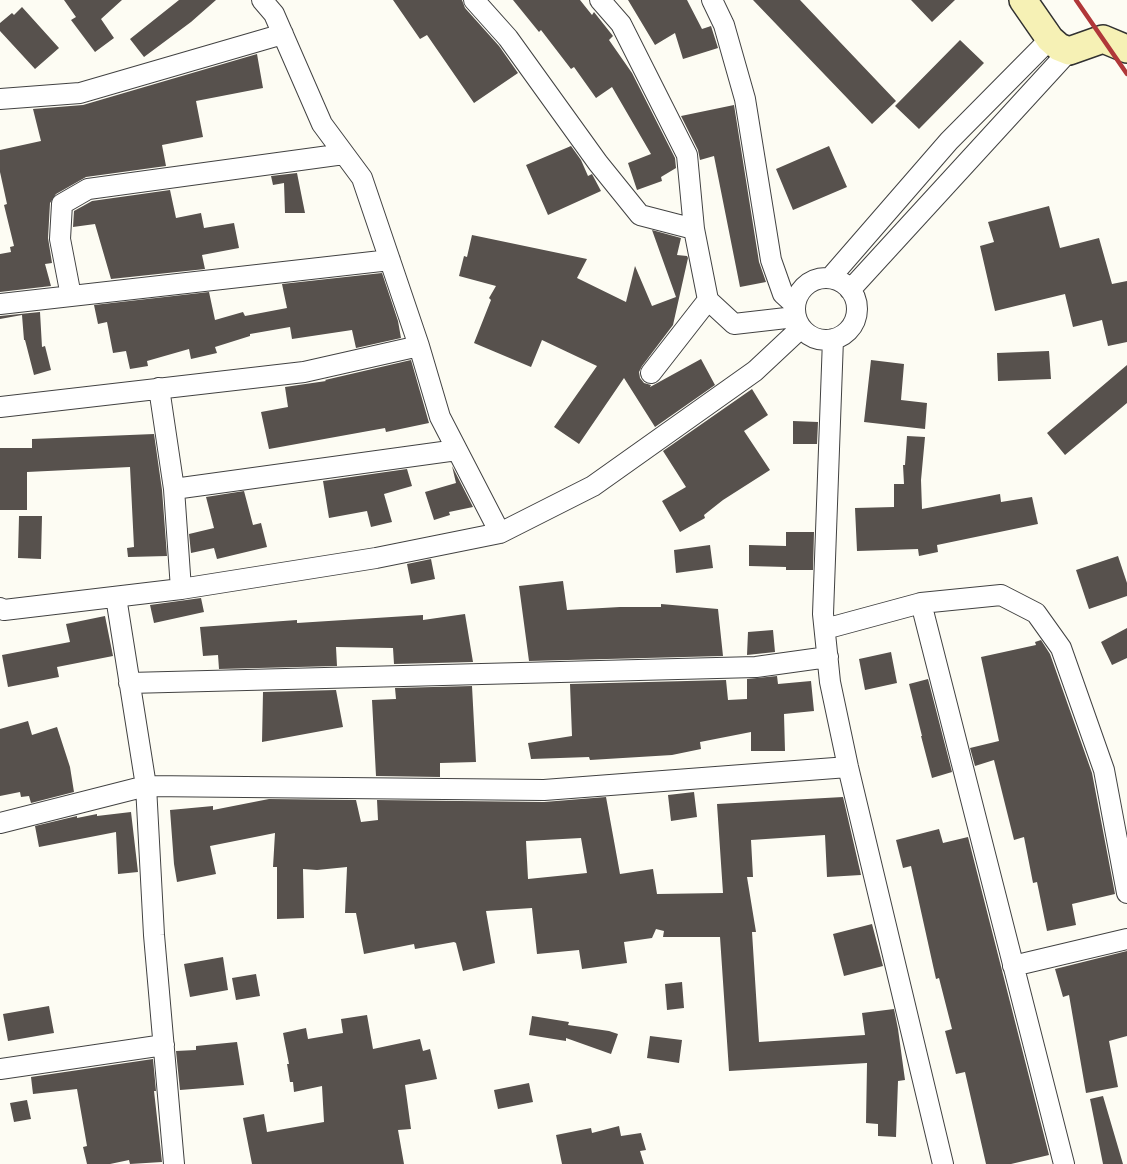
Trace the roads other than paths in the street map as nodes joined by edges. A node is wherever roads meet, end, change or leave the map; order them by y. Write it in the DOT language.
graph roads {
  1 [pos="262,0"];
  2 [pos="474,0"];
  3 [pos="600,0"];
  4 [pos="712,0"];
  5 [pos="1023,0"];
  6 [pos="282,34"];
  7 [pos="1059,45"];
  8 [pos="1127,49"];
  9 [pos="0,99"];
  10 [pos="344,154"];
  11 [pos="694,229"];
  12 [pos="390,260"];
  13 [pos="830,278"];
  14 [pos="850,290"];
  15 [pos="71,296"];
  16 [pos="708,300"];
  17 [pos="0,304"];
  18 [pos="797,316"];
  19 [pos="833,339"];
  20 [pos="419,346"];
  21 [pos="651,373"];
  22 [pos="159,388"];
  23 [pos="0,407"];
  24 [pos="457,450"];
  25 [pos="174,489"];
  26 [pos="500,533"];
  27 [pos="181,589"];
  28 [pos="116,597"];
  29 [pos="921,603"];
  30 [pos="2,612"];
  31 [pos="825,628"];
  32 [pos="828,657"];
  33 [pos="129,683"];
  34 [pos="848,767"];
  35 [pos="146,786"];
  36 [pos="0,823"];
  37 [pos="1127,893"];
  38 [pos="1127,939"];
  39 [pos="1013,966"];
  40 [pos="164,1045"];
  41 [pos="0,1069"];
  42 [pos="174,1164"];
  43 [pos="943,1164"];
  44 [pos="1064,1164"];
  1 -- 6 [label="street"];
  2 -- 11 [label="street"];
  3 -- 11 [label="street"];
  4 -- 18 [label="street"];
  5 -- 7 [label="main road"];
  6 -- 9 [label="street"];
  6 -- 10 [label="street"];
  7 -- 8 [label="main road"];
  7 -- 13 [label="street"];
  7 -- 14 [label="street"];
  10 -- 12 [label="street"];
  10 -- 15 [label="street"];
  11 -- 16 [label="street"];
  12 -- 15 [label="street"];
  12 -- 20 [label="street"];
  13 -- 14 [label="street"];
  13 -- 18 [label="street"];
  14 -- 19 [label="street"];
  15 -- 17 [label="street"];
  16 -- 18 [label="street"];
  16 -- 21 [label="street"];
  18 -- 19 [label="street"];
  18 -- 26 [label="street"];
  19 -- 31 [label="street"];
  20 -- 22 [label="street"];
  20 -- 24 [label="street"];
  22 -- 23 [label="street"];
  22 -- 25 [label="street"];
  24 -- 25 [label="street"];
  24 -- 26 [label="street"];
  25 -- 27 [label="street"];
  26 -- 27 [label="street"];
  27 -- 28 [label="street"];
  28 -- 30 [label="street"];
  28 -- 33 [label="street"];
  29 -- 31 [label="street"];
  29 -- 37 [label="street"];
  29 -- 39 [label="street"];
  31 -- 32 [label="street"];
  32 -- 33 [label="street"];
  32 -- 34 [label="street"];
  33 -- 35 [label="street"];
  34 -- 35 [label="street"];
  34 -- 43 [label="street"];
  35 -- 36 [label="street"];
  35 -- 40 [label="street"];
  38 -- 39 [label="street"];
  39 -- 44 [label="street"];
  40 -- 41 [label="street"];
  40 -- 42 [label="street"];
}
